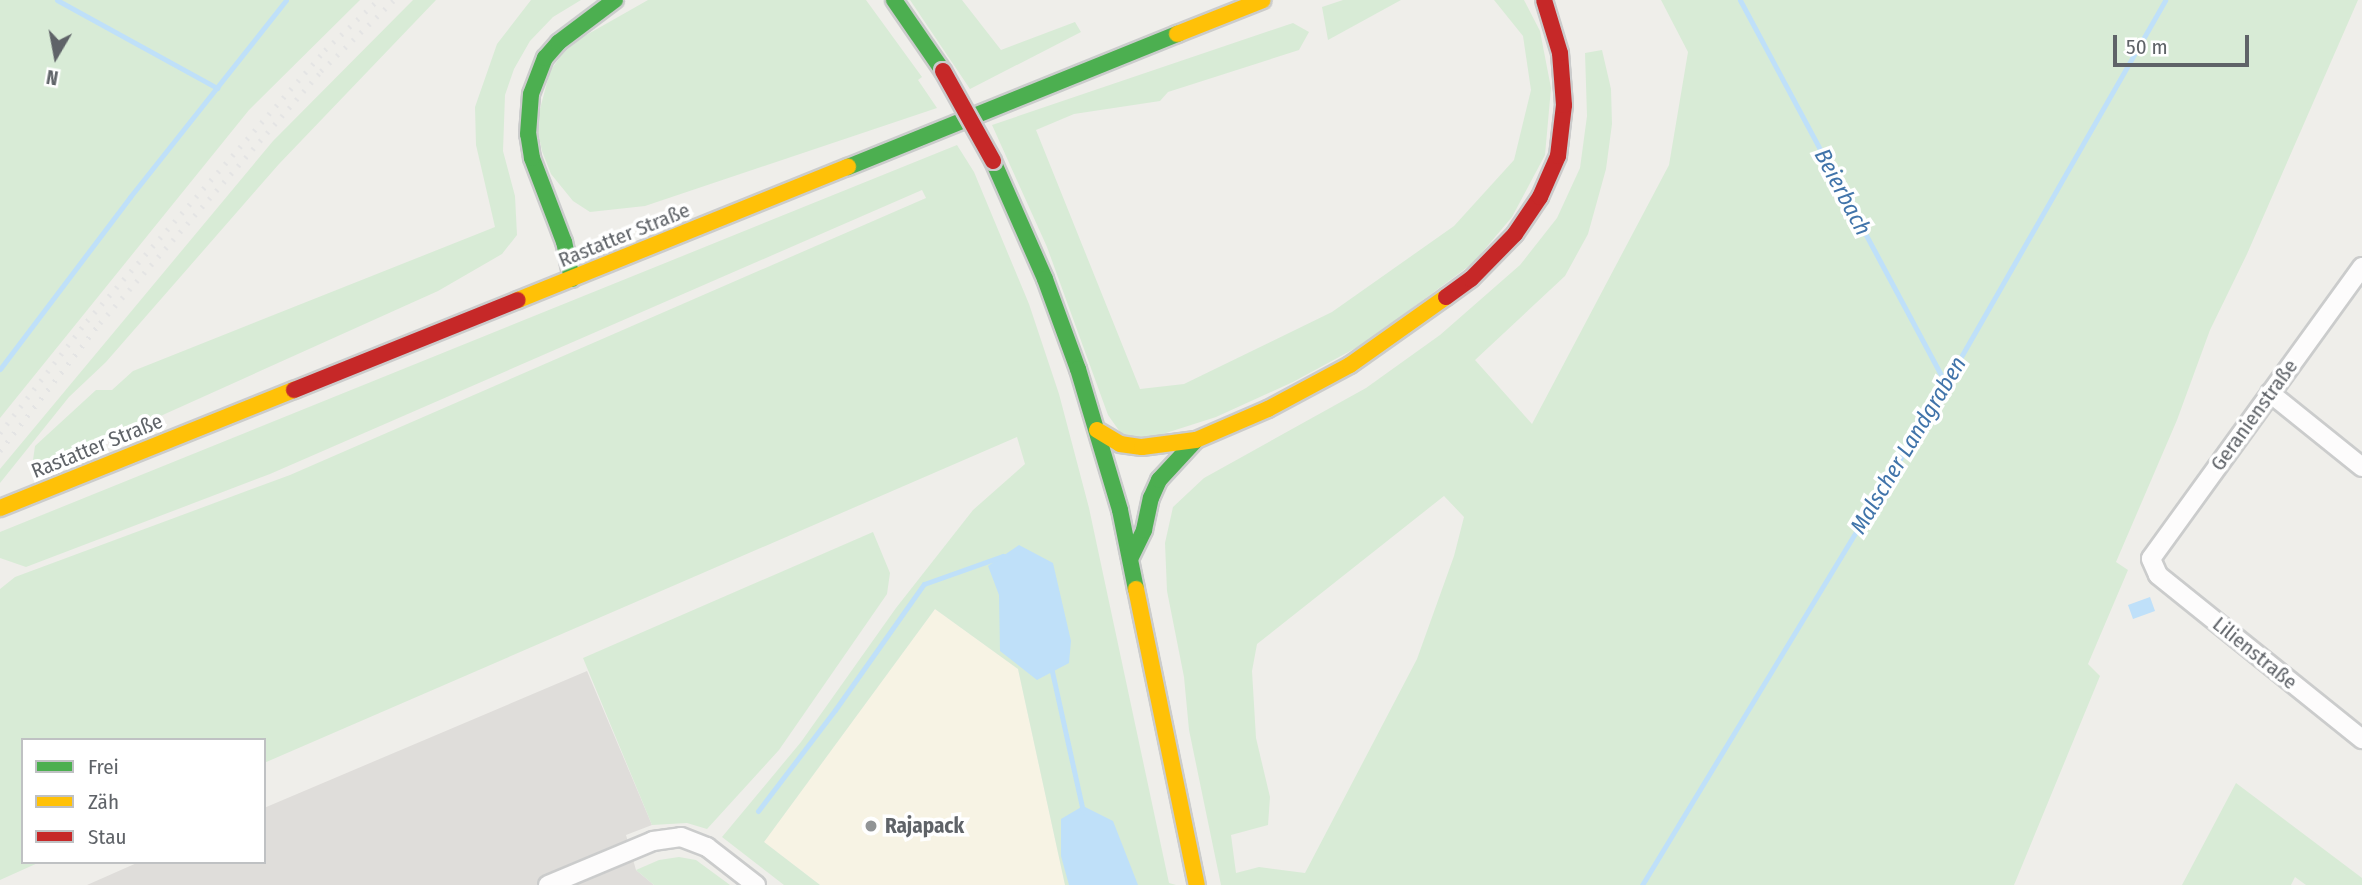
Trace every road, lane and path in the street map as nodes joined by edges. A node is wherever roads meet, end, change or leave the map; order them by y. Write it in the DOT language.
graph roads {
  1 [pos="615,0"];
  2 [pos="894,0"];
  3 [pos="1262,0"];
  4 [pos="1543,2"];
  5 [pos="2362,267"];
  6 [pos="572,279"];
  7 [pos="2270,393"];
  8 [pos="1097,430"];
  9 [pos="1196,440"];
  10 [pos="2362,467"];
  11 [pos="0,508"];
  12 [pos="1131,557"];
  13 [pos="2151,565"];
  14 [pos="2362,739"];
  15 [pos="548,885"];
  16 [pos="756,885"];
  17 [pos="1196,885"];
  1 -- 6 [label="main road"];
  2 -- 8 [label="main road, bridge"];
  3 -- 6 [label="main road, Rastatter Straße"];
  4 -- 9 [label="main road"];
  5 -- 7 [label="street, Geranienstraße"];
  6 -- 11 [label="main road, Rastatter Straße"];
  7 -- 10 [label="street"];
  7 -- 13 [label="street, Geranienstraße"];
  8 -- 9 [label="main road"];
  8 -- 12 [label="main road"];
  9 -- 12 [label="main road"];
  12 -- 17 [label="main road"];
  13 -- 14 [label="street, Lilienstraße"];
  15 -- 16 [label="street"];
}
